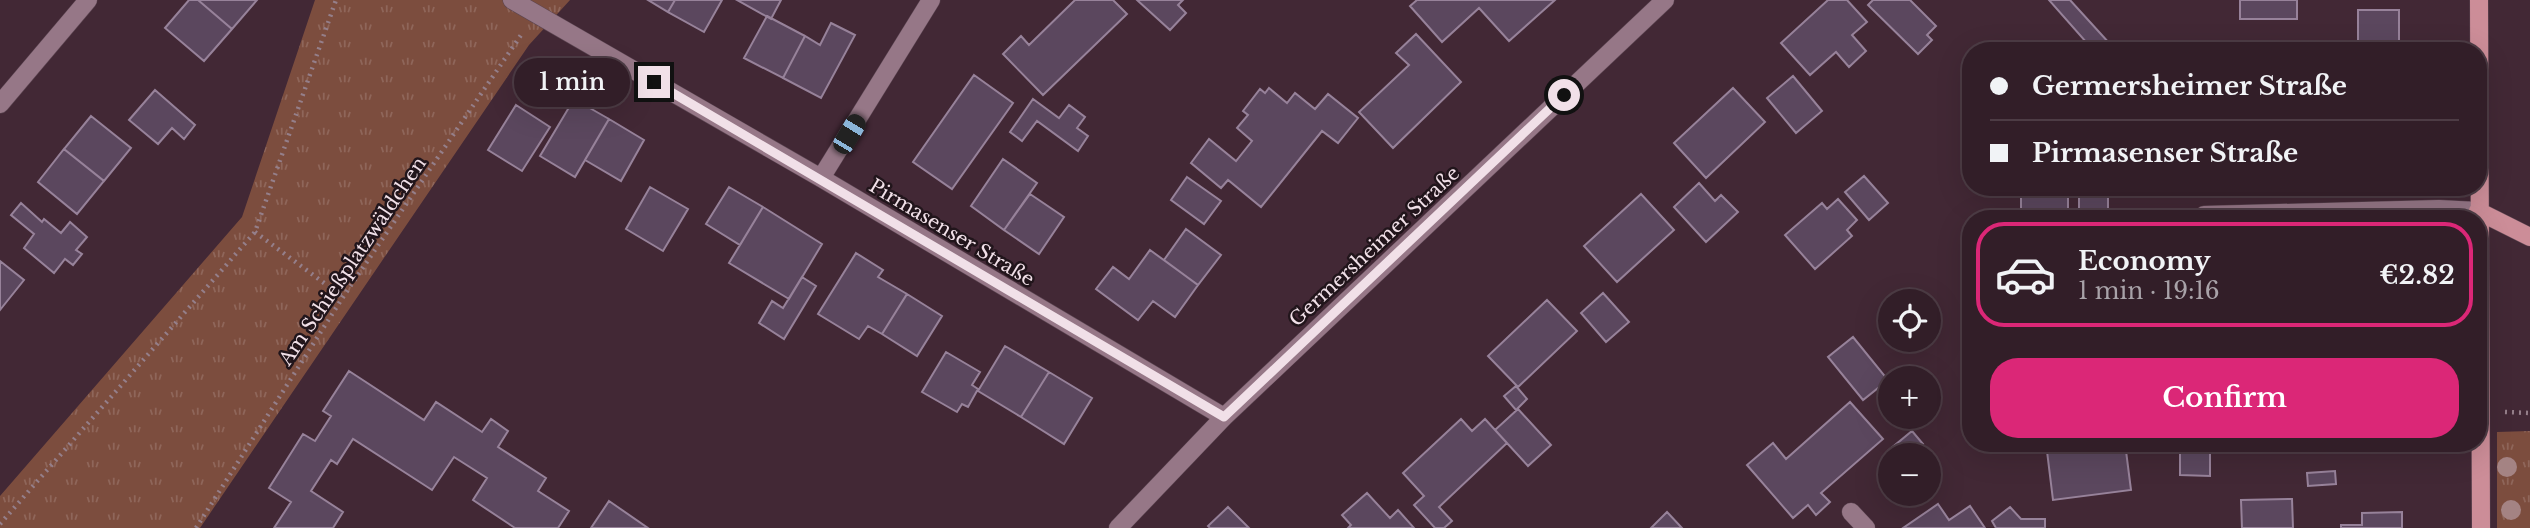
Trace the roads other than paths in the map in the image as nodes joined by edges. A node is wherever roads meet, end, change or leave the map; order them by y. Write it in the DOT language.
graph roads {
  1 [pos="89,0"];
  2 [pos="512,0"];
  3 [pos="931,0"];
  4 [pos="1665,0"];
  5 [pos="2479,0"];
  6 [pos="2479,42"];
  7 [pos="0,104"];
  8 [pos="821,178"];
  9 [pos="2400,210"];
  10 [pos="2458,210"];
  11 [pos="2487,216"];
  12 [pos="2530,237"];
  13 [pos="1224,417"];
  14 [pos="2480,452"];
  15 [pos="1851,512"];
  16 [pos="1118,528"];
  17 [pos="1866,528"];
  18 [pos="2481,528"];
  1 -- 7 [label="street"];
  2 -- 8 [label="street, Pirmasenser Straße"];
  3 -- 8 [label="street"];
  4 -- 13 [label="street, Germersheimer Straße"];
  5 -- 6 [label="main road"];
  8 -- 13 [label="street, Pirmasenser Straße"];
  9 -- 10 [label="street"];
  11 -- 12 [label="main road"];
  13 -- 16 [label="street, Germersheimer Straße"];
  14 -- 18 [label="main road"];
  15 -- 17 [label="street"];
}
